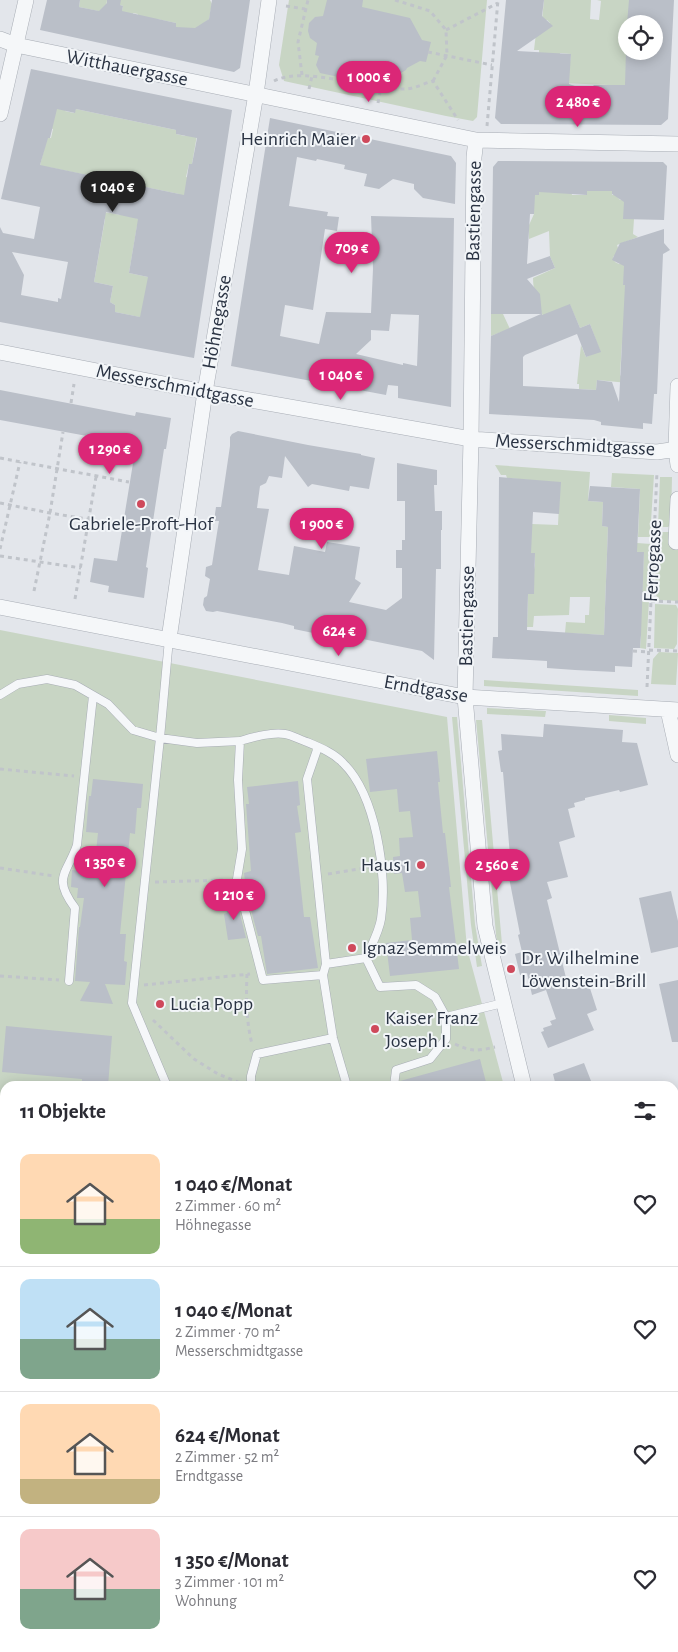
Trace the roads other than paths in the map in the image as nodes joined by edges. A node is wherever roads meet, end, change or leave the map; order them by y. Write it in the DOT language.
graph roads {
  1 [pos="26,0"];
  2 [pos="270,0"];
  3 [pos="0,39"];
  4 [pos="16,45"];
  5 [pos="256,94"];
  6 [pos="0,114"];
  7 [pos="476,140"];
  8 [pos="678,144"];
  9 [pos="0,352"];
  10 [pos="678,386"];
  11 [pos="205,392"];
  12 [pos="471,439"];
  13 [pos="677,449"];
  14 [pos="678,465"];
  15 [pos="678,500"];
  16 [pos="676,542"];
  17 [pos="0,607"];
  18 [pos="169,639"];
  19 [pos="0,695"];
  20 [pos="94,696"];
  21 [pos="465,697"];
  22 [pos="673,710"];
  23 [pos="160,738"];
  24 [pos="240,741"];
  25 [pos="318,747"];
  26 [pos="678,755"];
  27 [pos="366,958"];
  28 [pos="326,964"];
  29 [pos="323,975"];
  30 [pos="69,981"];
  31 [pos="503,1003"];
  32 [pos="446,1017"];
  33 [pos="333,1038"];
  34 [pos="165,1081"];
  35 [pos="249,1081"];
  36 [pos="346,1081"];
  37 [pos="395,1081"];
  38 [pos="523,1081"];
  1 -- 4 [label="street"];
  2 -- 5 [label="street, Höhnegasse"];
  3 -- 4 [label="street, Witthauergasse"];
  4 -- 5 [label="street, Witthauergasse"];
  4 -- 6 [label="street"];
  5 -- 7 [label="street, Witthauergasse"];
  5 -- 11 [label="street, Höhnegasse"];
  7 -- 8 [label="street"];
  7 -- 12 [label="street, Bastiengasse"];
  9 -- 11 [label="street, Messerschmidtgasse"];
  10 -- 13 [label="street"];
  11 -- 12 [label="street, Messerschmidtgasse"];
  11 -- 18 [label="street, Höhnegasse"];
  12 -- 13 [label="street, Messerschmidtgasse"];
  12 -- 21 [label="street, Bastiengasse"];
  13 -- 14 [label="street"];
  15 -- 16 [label="street, Ferrogasse"];
  17 -- 18 [label="street, Erndtgasse"];
  18 -- 21 [label="street, Erndtgasse"];
  18 -- 23 [label="lane"];
  19 -- 20 [label="lane"];
  20 -- 23 [label="lane"];
  20 -- 30 [label="lane"];
  21 -- 22 [label="street, Erndtgasse"];
  21 -- 31 [label="street, Bastiengasse"];
  22 -- 26 [label="street"];
  23 -- 24 [label="lane"];
  23 -- 34 [label="lane"];
  24 -- 25 [label="lane"];
  24 -- 29 [label="lane"];
  25 -- 27 [label="lane"];
  25 -- 28 [label="lane"];
  27 -- 28 [label="lane"];
  27 -- 32 [label="lane"];
  28 -- 29 [label="lane"];
  29 -- 33 [label="lane"];
  31 -- 32 [label="lane"];
  31 -- 38 [label="street, Bastiengasse"];
  32 -- 37 [label="lane"];
  33 -- 35 [label="lane"];
  33 -- 36 [label="lane"];
}
